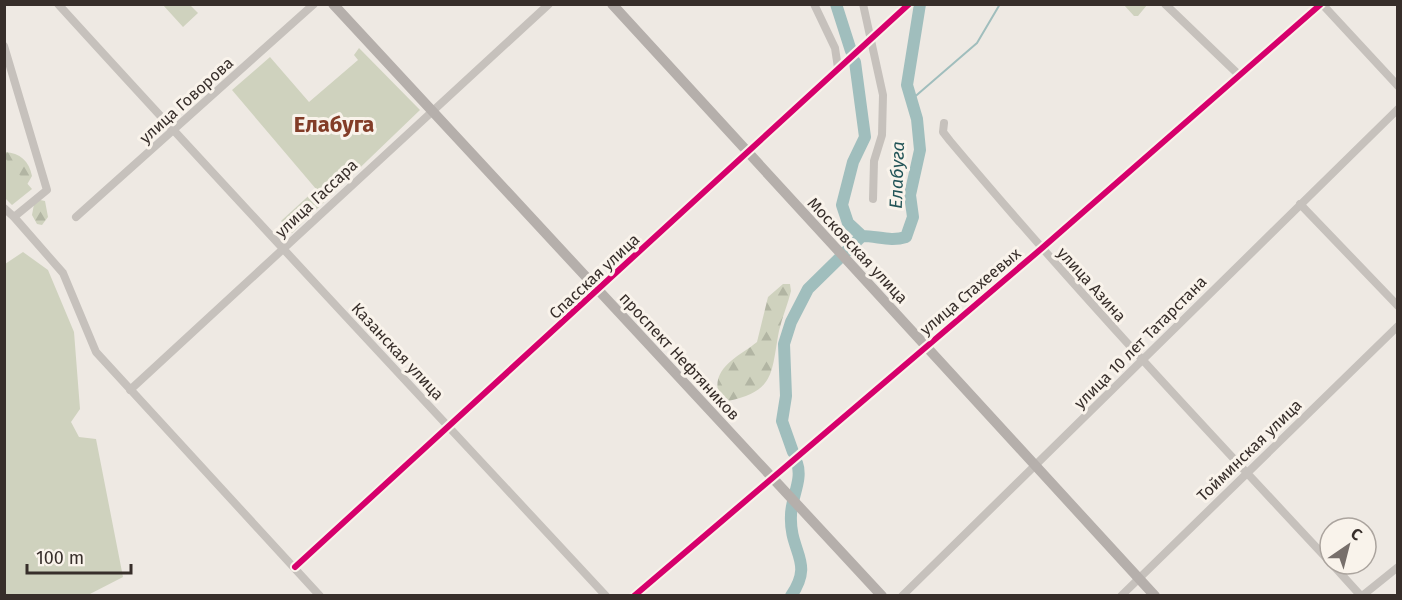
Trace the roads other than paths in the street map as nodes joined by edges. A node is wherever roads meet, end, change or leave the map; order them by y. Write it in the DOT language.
graph roads {
  1 [pos="58,4"];
  2 [pos="314,4"];
  3 [pos="333,4"];
  4 [pos="549,4"];
  5 [pos="612,4"];
  6 [pos="814,4"];
  7 [pos="863,4"];
  8 [pos="909,4"];
  9 [pos="1165,4"];
  10 [pos="1321,4"];
  11 [pos="872,40"];
  12 [pos="4,45"];
  13 [pos="838,68"];
  14 [pos="1239,75"];
  15 [pos="1398,86"];
  16 [pos="1398,109"];
  17 [pos="431,112"];
  18 [pos="944,123"];
  19 [pos="173,132"];
  20 [pos="748,154"];
  21 [pos="873,199"];
  22 [pos="1300,204"];
  23 [pos="4,208"];
  24 [pos="14,217"];
  25 [pos="76,217"];
  26 [pos="284,248"];
  27 [pos="1041,249"];
  28 [pos="598,290"];
  29 [pos="1398,306"];
  30 [pos="1398,326"];
  31 [pos="926,346"];
  32 [pos="1142,362"];
  33 [pos="130,390"];
  34 [pos="450,428"];
  35 [pos="1036,465"];
  36 [pos="1246,473"];
  37 [pos="772,477"];
  38 [pos="1318,549"];
  39 [pos="295,567"];
  40 [pos="1398,567"];
  41 [pos="1343,576"];
  42 [pos="1139,578"];
  43 [pos="320,596"];
  44 [pos="606,596"];
  45 [pos="634,596"];
  46 [pos="882,596"];
  47 [pos="902,596"];
  48 [pos="1121,596"];
  49 [pos="1155,596"];
  50 [pos="1362,596"];
  1 -- 19 [label="street, Казанская улица"];
  2 -- 19 [label="street, улица Говорова"];
  3 -- 17 [label="main road, проспект Нефтяников"];
  4 -- 17 [label="street, улица Гассара"];
  5 -- 20 [label="main road, Московская улица"];
  6 -- 13 [label="street"];
  7 -- 11 [label="street"];
  8 -- 11 [label="street, Спасская улица"];
  9 -- 14 [label="street"];
  10 -- 14 [label="street, улица Стахеевых"];
  10 -- 15 [label="street"];
  11 -- 13 [label="street, Спасская улица"];
  11 -- 21 [label="street"];
  12 -- 24 [label="street"];
  13 -- 20 [label="street, Спасская улица"];
  14 -- 27 [label="street, улица Стахеевых"];
  16 -- 22 [label="street, улица 10 лет Татарстана"];
  17 -- 26 [label="street, улица Гассара"];
  17 -- 28 [label="main road, проспект Нефтяников"];
  18 -- 27 [label="street, улица Азина"];
  19 -- 25 [label="street, улица Говорова"];
  19 -- 26 [label="street, Казанская улица"];
  20 -- 28 [label="street, Спасская улица"];
  20 -- 31 [label="main road, Московская улица"];
  22 -- 29 [label="street"];
  22 -- 32 [label="street, улица 10 лет Татарстана"];
  23 -- 24 [label="street"];
  24 -- 33 [label="street"];
  26 -- 33 [label="street, улица Гассара"];
  26 -- 34 [label="street, Казанская улица"];
  27 -- 31 [label="street, улица Стахеевых"];
  27 -- 32 [label="street, улица Азина"];
  28 -- 34 [label="street, Спасская улица"];
  28 -- 37 [label="main road, проспект Нефтяников"];
  30 -- 36 [label="street, Тойминская улица"];
  31 -- 35 [label="main road, Московская улица"];
  31 -- 37 [label="street, улица Стахеевых"];
  32 -- 35 [label="street, улица 10 лет Татарстана"];
  32 -- 36 [label="street, улица Азина"];
  33 -- 39 [label="street"];
  34 -- 39 [label="street, Спасская улица"];
  34 -- 44 [label="street, Казанская улица"];
  35 -- 42 [label="main road, Московская улица"];
  35 -- 47 [label="street, улица 10 лет Татарстана"];
  36 -- 38 [label="street, улица Азина"];
  36 -- 42 [label="street, Тойминская улица"];
  37 -- 45 [label="street, улица Стахеевых"];
  37 -- 46 [label="main road, проспект Нефтяников"];
  39 -- 43 [label="street"];
  40 -- 50 [label="street"];
  41 -- 50 [label="street, улица Азина"];
  42 -- 48 [label="street, Тойминская улица"];
  42 -- 49 [label="main road, Московская улица"];
}
